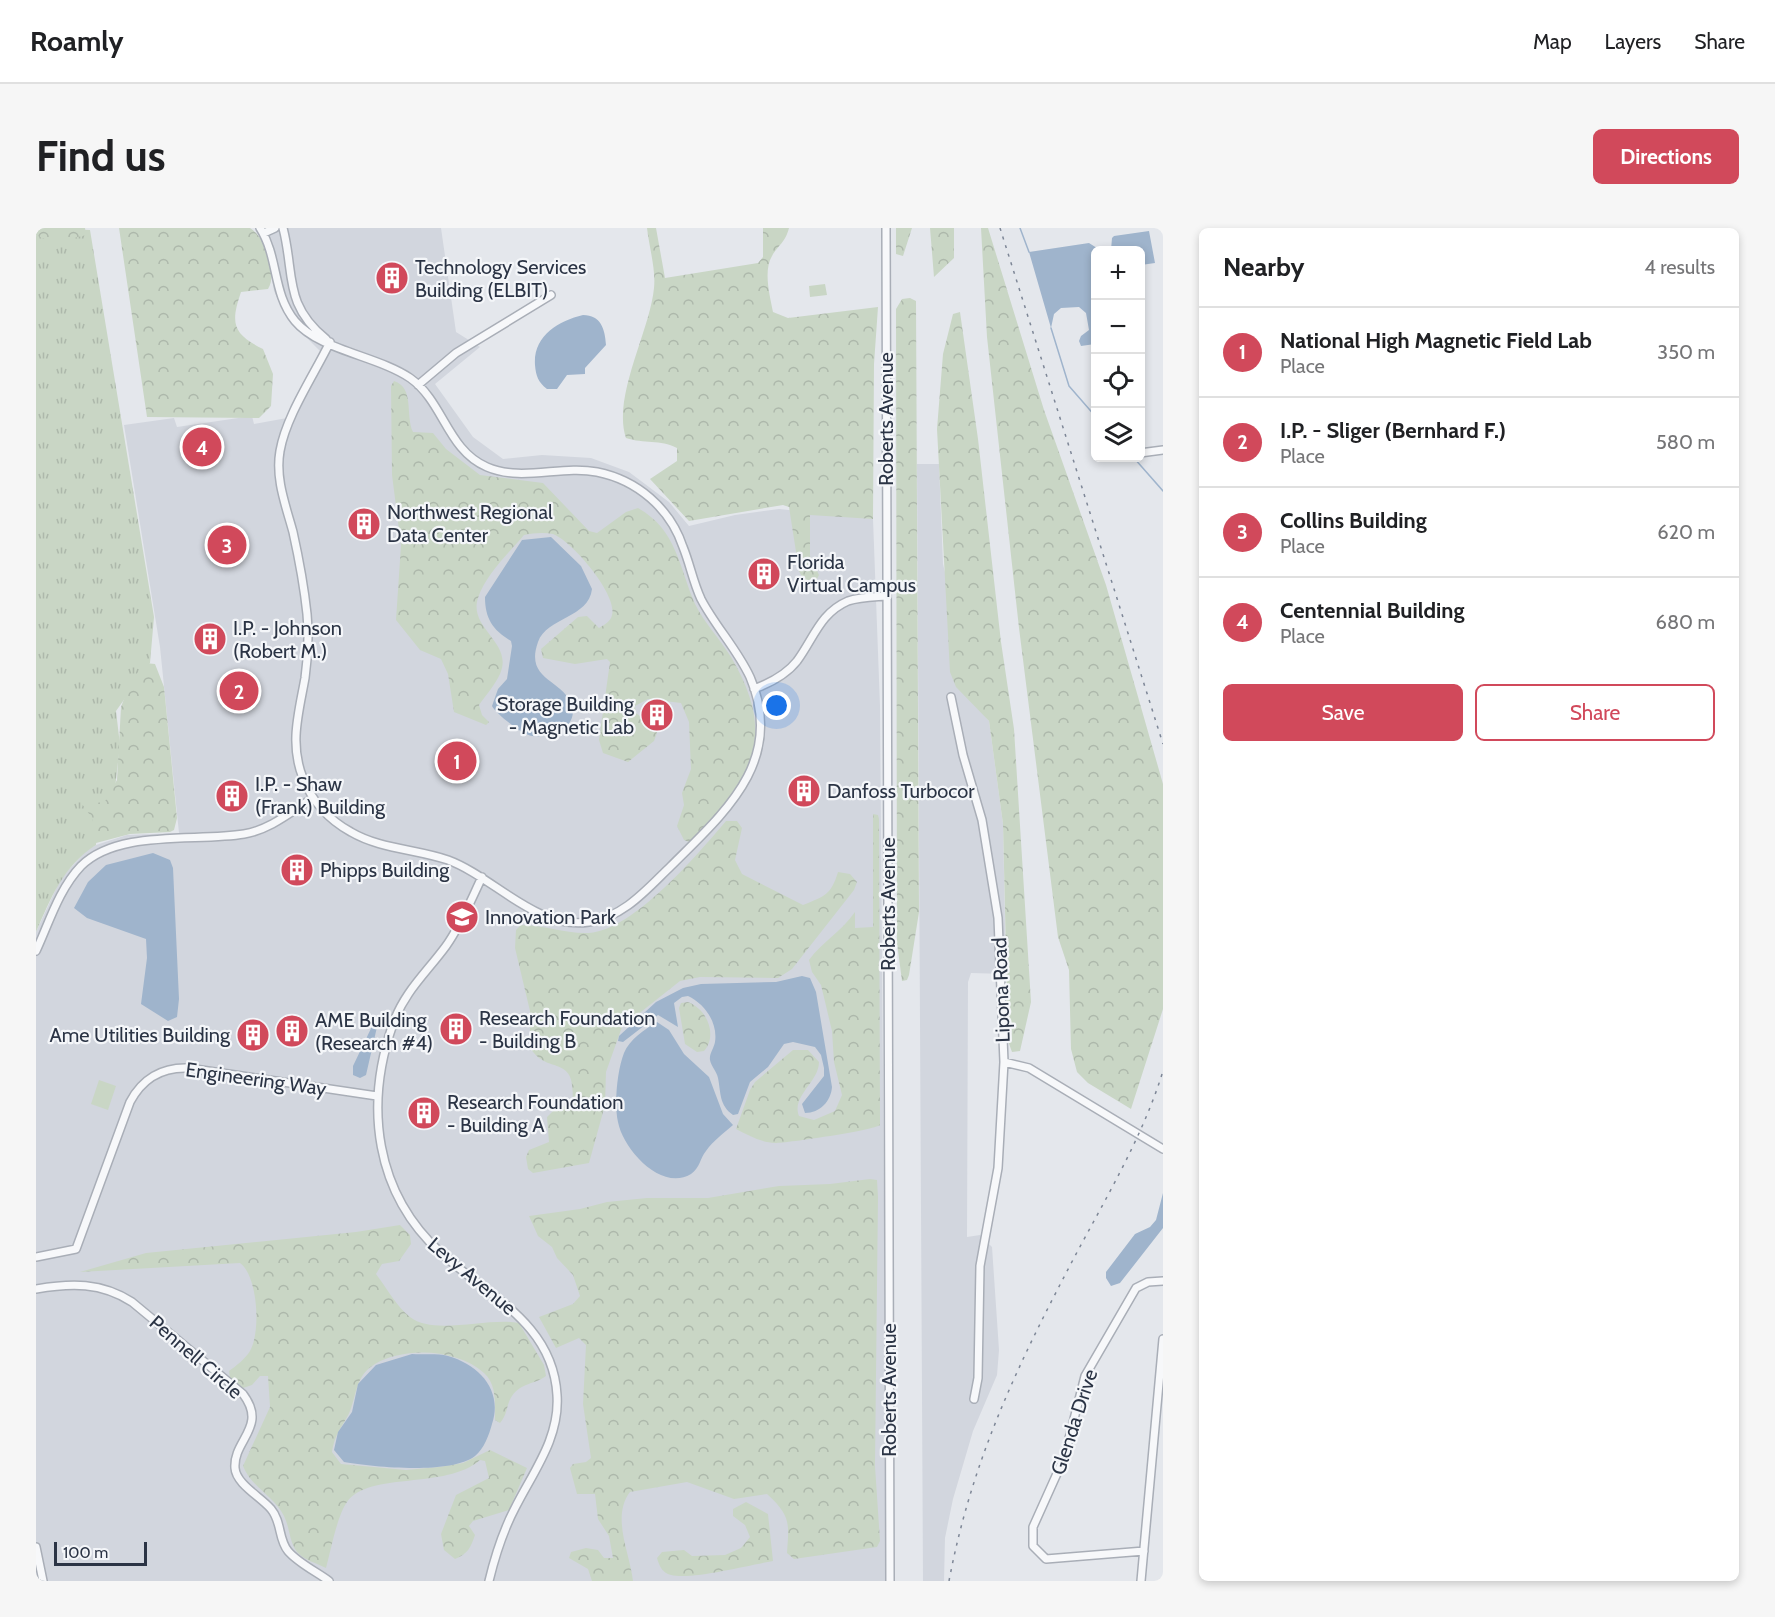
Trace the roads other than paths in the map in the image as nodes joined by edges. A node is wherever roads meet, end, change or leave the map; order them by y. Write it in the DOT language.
graph roads {
  1 [pos="275,228"];
  2 [pos="283,228"];
  3 [pos="886,228"];
  4 [pos="262,230"];
  5 [pos="551,295"];
  6 [pos="330,342"];
  7 [pos="418,385"];
  8 [pos="1163,450"];
  9 [pos="1145,452"];
  10 [pos="886,596"];
  11 [pos="754,689"];
  12 [pos="951,697"];
  13 [pos="313,798"];
  14 [pos="482,877"];
  15 [pos="36,951"];
  16 [pos="1004,1062"];
  17 [pos="377,1096"];
  18 [pos="1163,1149"];
  19 [pos="36,1257"];
  20 [pos="1163,1281"];
  21 [pos="36,1289"];
  22 [pos="1163,1339"];
  23 [pos="974,1399"];
  24 [pos="36,1547"];
  25 [pos="1144,1551"];
  26 [pos="43,1581"];
  27 [pos="330,1581"];
  28 [pos="489,1581"];
  29 [pos="890,1581"];
  30 [pos="1142,1581"];
  1 -- 4 [label="street"];
  2 -- 6 [label="street"];
  3 -- 10 [label="street, Roberts Avenue"];
  4 -- 6 [label="street"];
  5 -- 7 [label="street"];
  6 -- 7 [label="street"];
  6 -- 13 [label="street"];
  7 -- 11 [label="street"];
  8 -- 9 [label="street"];
  10 -- 11 [label="street"];
  10 -- 29 [label="street, Roberts Avenue"];
  11 -- 14 [label="street"];
  12 -- 16 [label="street, Lipona Road"];
  13 -- 14 [label="street"];
  13 -- 15 [label="street"];
  14 -- 17 [label="street, Levy Avenue"];
  16 -- 18 [label="street"];
  16 -- 23 [label="street, Lipona Road"];
  17 -- 19 [label="street, Engineering Way"];
  17 -- 28 [label="street, Levy Avenue"];
  20 -- 25 [label="street, Glenda Drive"];
  21 -- 27 [label="street, Pennell Circle"];
  22 -- 25 [label="street"];
  24 -- 26 [label="street"];
  25 -- 30 [label="street"];
}
